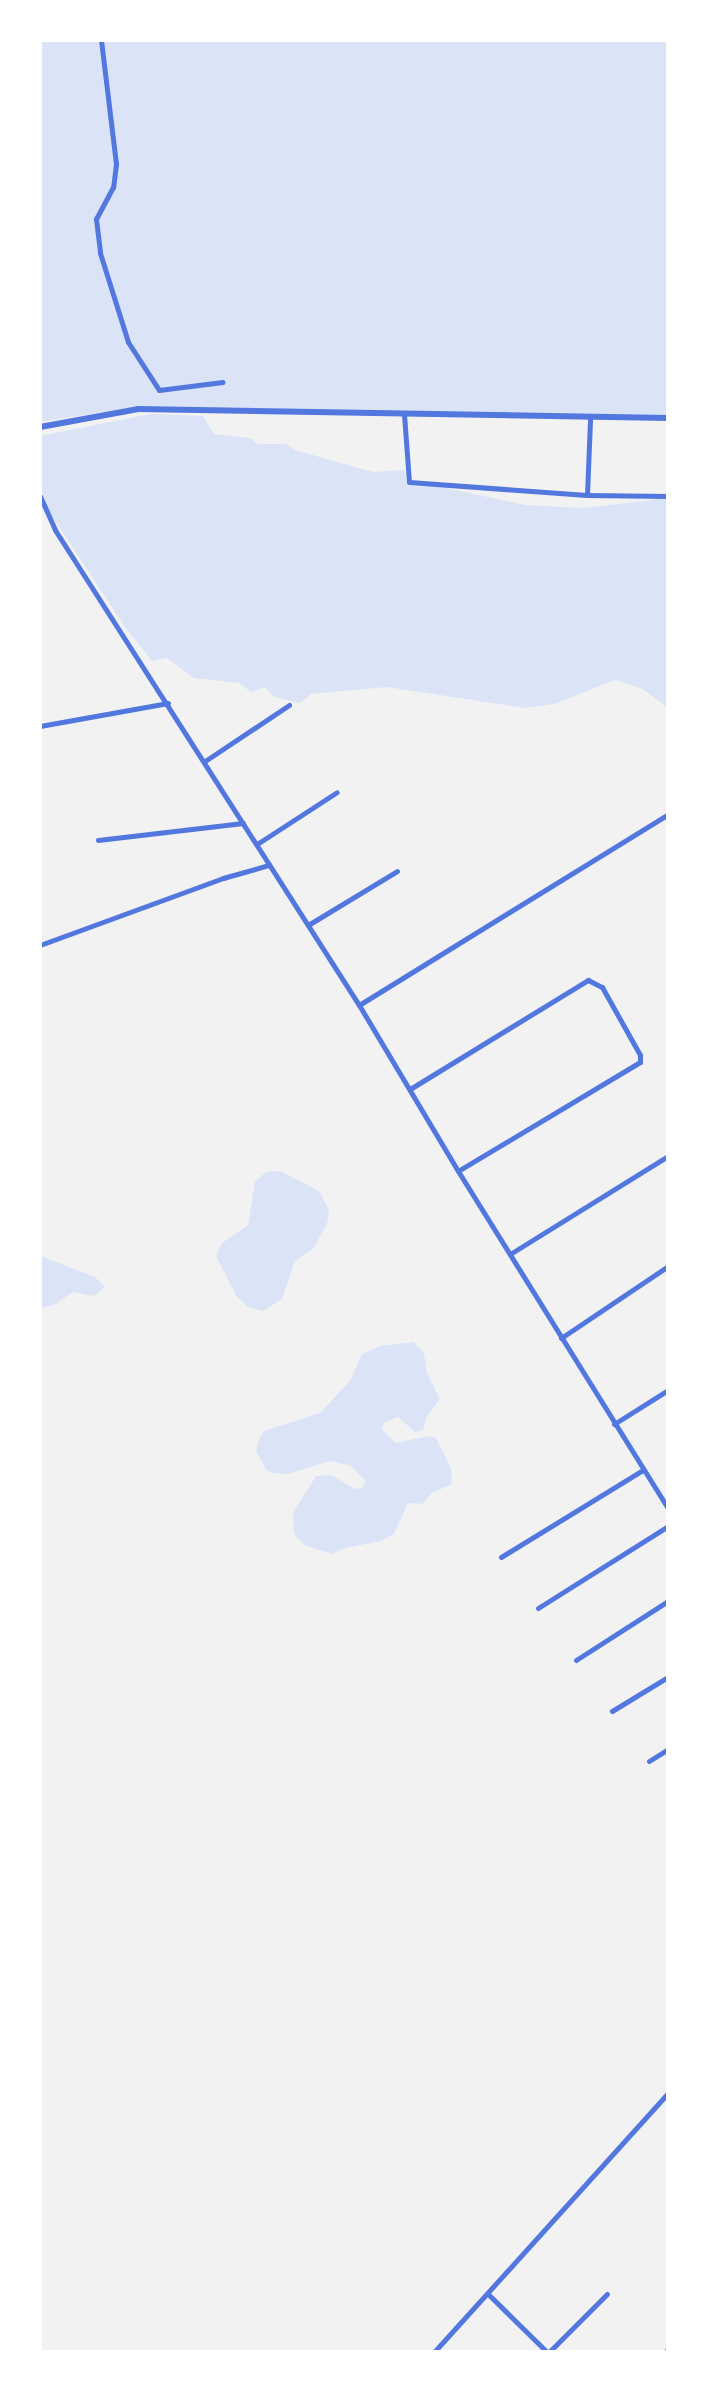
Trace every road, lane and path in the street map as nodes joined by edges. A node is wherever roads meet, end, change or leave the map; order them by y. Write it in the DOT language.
graph roads {
  1 [pos="101,40"];
  2 [pos="222,382"];
  3 [pos="404,414"];
  4 [pos="668,418"];
  5 [pos="590,419"];
  6 [pos="40,427"];
  7 [pos="587,495"];
  8 [pos="40,496"];
  9 [pos="668,496"];
  10 [pos="168,703"];
  11 [pos="289,705"];
  12 [pos="40,726"];
  13 [pos="205,761"];
  14 [pos="337,792"];
  15 [pos="668,814"];
  16 [pos="243,823"];
  17 [pos="98,840"];
  18 [pos="257,844"];
  19 [pos="269,865"];
  20 [pos="397,871"];
  21 [pos="308,925"];
  22 [pos="40,945"];
  23 [pos="359,1005"];
  24 [pos="410,1089"];
  25 [pos="668,1156"];
  26 [pos="458,1171"];
  27 [pos="510,1254"];
  28 [pos="668,1266"];
  29 [pos="561,1338"];
  30 [pos="668,1390"];
  31 [pos="614,1424"];
  32 [pos="643,1470"];
  33 [pos="668,1508"];
  34 [pos="668,1526"];
  35 [pos="501,1557"];
  36 [pos="668,1601"];
  37 [pos="538,1608"];
  38 [pos="576,1660"];
  39 [pos="668,1677"];
  40 [pos="612,1711"];
  41 [pos="668,1749"];
  42 [pos="649,1761"];
  43 [pos="668,2093"];
  44 [pos="488,2294"];
  45 [pos="607,2294"];
  46 [pos="434,2352"];
  47 [pos="548,2352"];
  1 -- 2 [label="street"];
  3 -- 5 [label="street"];
  3 -- 6 [label="street"];
  3 -- 7 [label="street"];
  4 -- 5 [label="street"];
  5 -- 7 [label="street"];
  7 -- 9 [label="street"];
  8 -- 10 [label="street"];
  10 -- 12 [label="street"];
  10 -- 13 [label="street"];
  11 -- 13 [label="street"];
  13 -- 16 [label="street"];
  14 -- 18 [label="street"];
  15 -- 23 [label="street"];
  16 -- 17 [label="street"];
  16 -- 18 [label="street"];
  18 -- 19 [label="street"];
  19 -- 21 [label="street"];
  19 -- 22 [label="street"];
  20 -- 21 [label="street"];
  21 -- 23 [label="street"];
  23 -- 24 [label="street"];
  24 -- 26 [label="street"];
  24 -- 26 [label="street"];
  25 -- 27 [label="street"];
  26 -- 27 [label="street"];
  27 -- 29 [label="street"];
  28 -- 29 [label="street"];
  29 -- 31 [label="street"];
  30 -- 31 [label="street"];
  31 -- 32 [label="street"];
  32 -- 33 [label="street"];
  32 -- 35 [label="street"];
  34 -- 37 [label="street"];
  36 -- 38 [label="street"];
  39 -- 40 [label="street"];
  41 -- 42 [label="street"];
  43 -- 44 [label="street"];
  44 -- 46 [label="street"];
  44 -- 47 [label="street"];
  45 -- 47 [label="street"];
}
